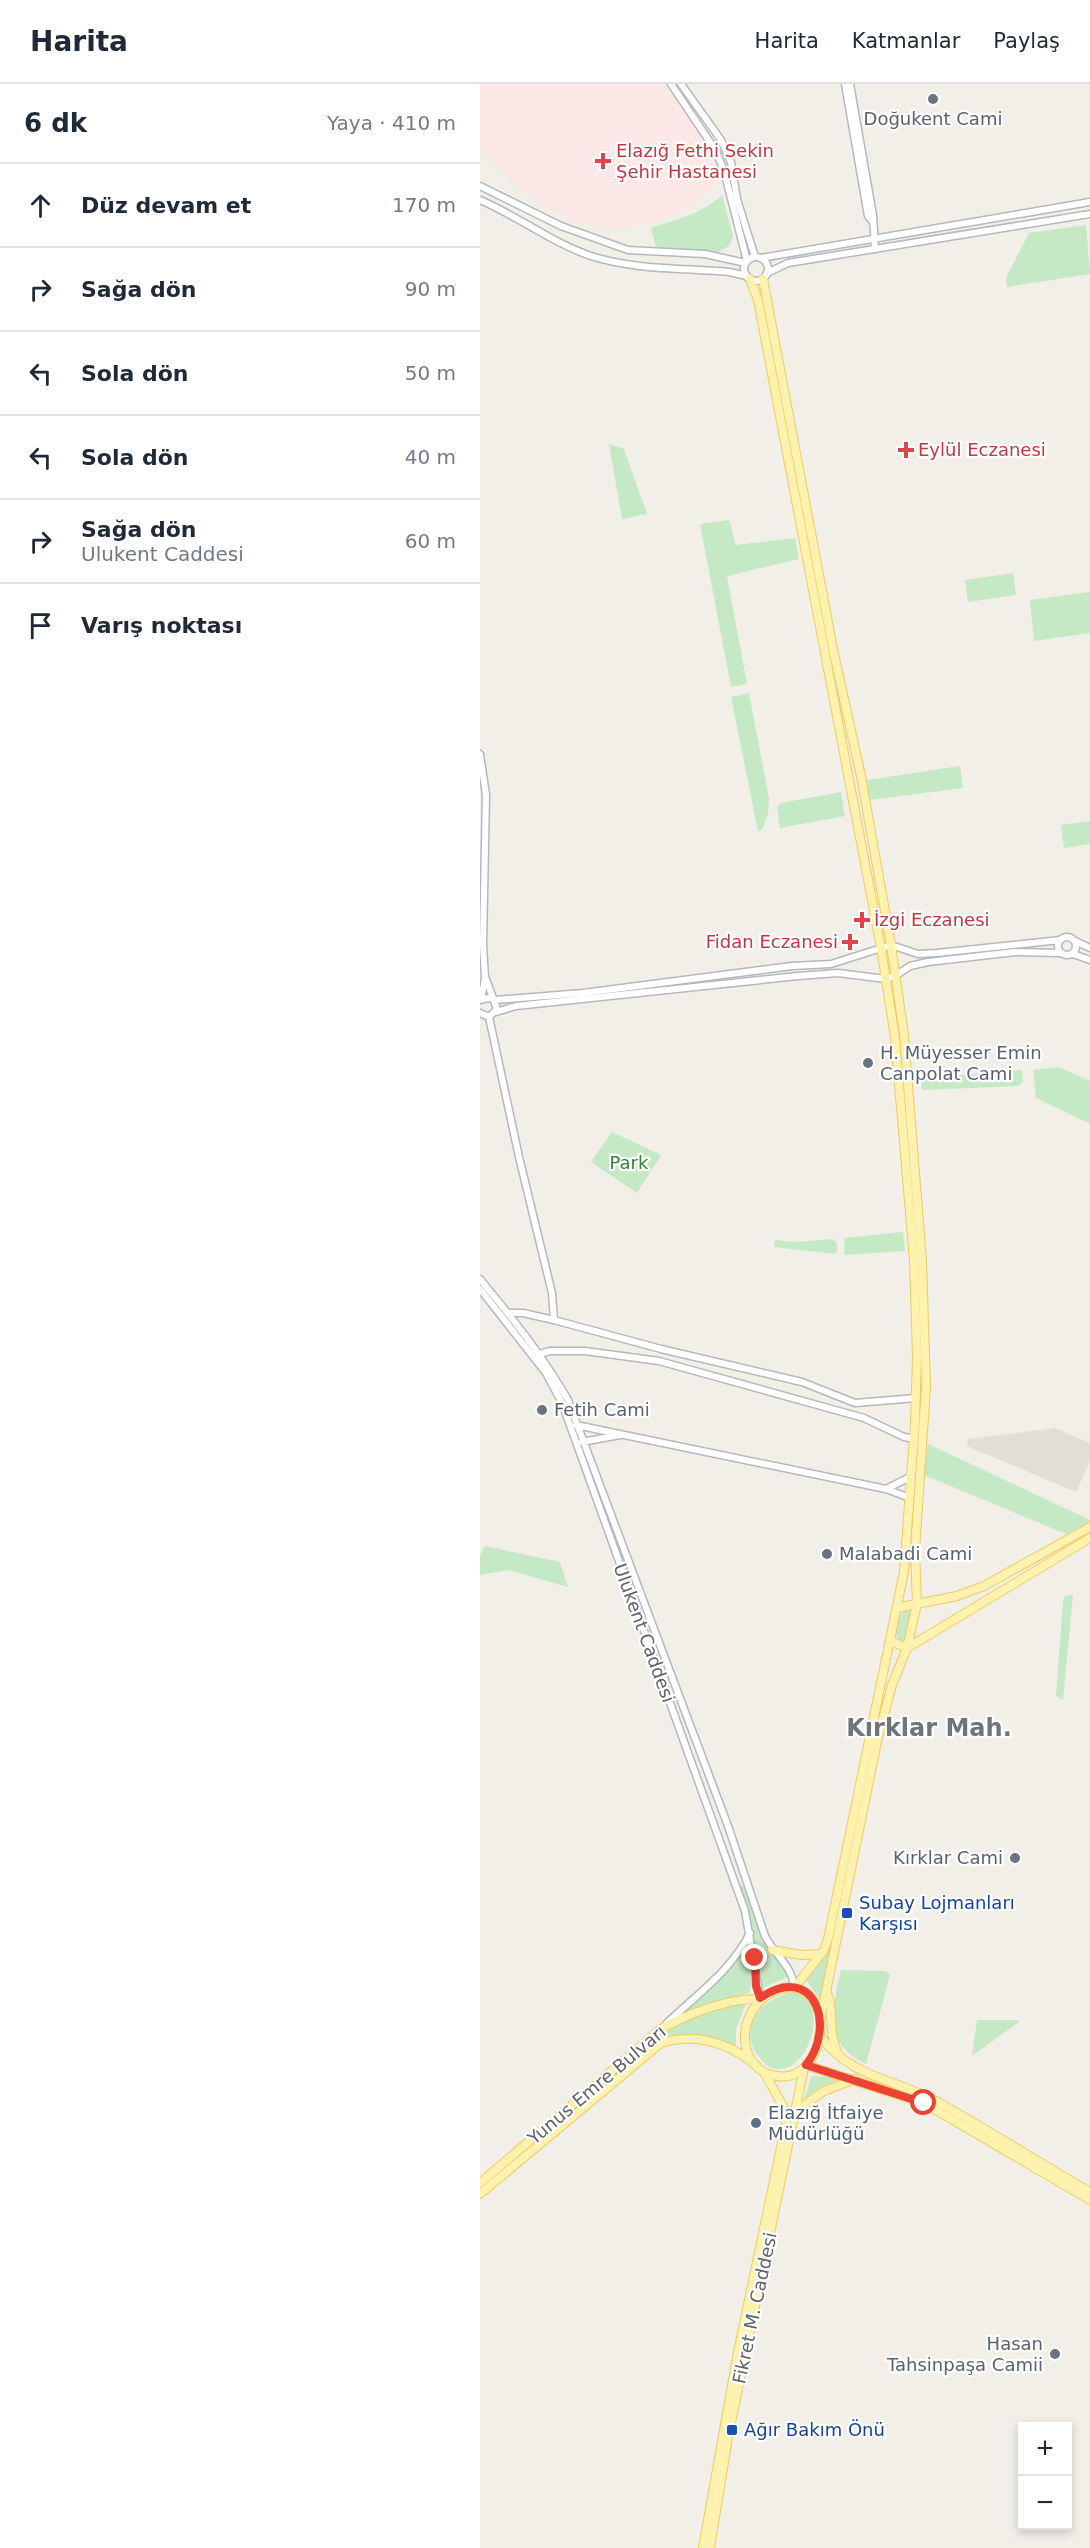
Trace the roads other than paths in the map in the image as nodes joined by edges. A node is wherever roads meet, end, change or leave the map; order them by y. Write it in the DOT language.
graph roads {
  1 [pos="671,84"];
  2 [pos="681,84"];
  3 [pos="845,84"];
  4 [pos="850,84"];
  5 [pos="480,186"];
  6 [pos="480,200"];
  7 [pos="1090,202"];
  8 [pos="1090,214"];
  9 [pos="872,221"];
  10 [pos="874,238"];
  11 [pos="875,249"];
  12 [pos="758,258"];
  13 [pos="747,262"];
  14 [pos="765,276"];
  15 [pos="748,278"];
  16 [pos="480,754"];
  17 [pos="1060,940"];
  18 [pos="1075,941"];
  19 [pos="891,945"];
  20 [pos="881,948"];
  21 [pos="1090,948"];
  22 [pos="1061,953"];
  23 [pos="1073,954"];
  24 [pos="1090,960"];
  25 [pos="895,976"];
  26 [pos="485,978"];
  27 [pos="886,979"];
  28 [pos="494,999"];
  29 [pos="481,1000"];
  30 [pos="496,1012"];
  31 [pos="480,1014"];
  32 [pos="489,1017"];
  33 [pos="480,1279"];
  34 [pos="480,1289"];
  35 [pos="508,1313"];
  36 [pos="554,1320"];
  37 [pos="539,1354"];
  38 [pos="916,1398"];
  39 [pos="576,1425"];
  40 [pos="622,1434"];
  41 [pos="914,1439"];
  42 [pos="582,1442"];
  43 [pos="910,1477"];
  44 [pos="886,1489"];
  45 [pos="910,1498"];
  46 [pos="1090,1527"];
  47 [pos="1090,1538"];
  48 [pos="917,1604"];
  49 [pos="897,1608"];
  50 [pos="890,1641"];
  51 [pos="907,1648"];
  52 [pos="750,1933"];
  53 [pos="772,1950"];
  54 [pos="820,1954"];
  55 [pos="794,1987"];
  56 [pos="827,1993"];
  57 [pos="760,1999"];
  58 [pos="820,2021"];
  59 [pos="661,2029"];
  60 [pos="819,2035"];
  61 [pos="840,2058"];
  62 [pos="805,2066"];
  63 [pos="761,2069"];
  64 [pos="855,2079"];
  65 [pos="797,2110"];
  66 [pos="480,2183"];
  67 [pos="1090,2192"];
  68 [pos="480,2194"];
  69 [pos="1090,2200"];
  70 [pos="703,2548"];
  71 [pos="710,2548"];
  1 -- 13 [label="street"];
  2 -- 12 [label="street"];
  3 -- 9 [label="street"];
  4 -- 9 [label="street"];
  5 -- 13 [label="street"];
  6 -- 15 [label="street"];
  7 -- 10 [label="street"];
  8 -- 11 [label="street"];
  9 -- 10 [label="street"];
  10 -- 11 [label="street"];
  10 -- 12 [label="street"];
  11 -- 14 [label="street"];
  12 -- 13 [label="street"];
  12 -- 14 [label="street"];
  13 -- 15 [label="street"];
  14 -- 15 [label="street"];
  14 -- 19 [label="main road"];
  15 -- 20 [label="main road"];
  16 -- 26 [label="street"];
  17 -- 18 [label="street"];
  17 -- 19 [label="street"];
  17 -- 22 [label="street"];
  18 -- 21 [label="street"];
  18 -- 23 [label="street"];
  19 -- 20 [label="street"];
  19 -- 25 [label="main road"];
  20 -- 27 [label="main road"];
  20 -- 28 [label="street"];
  22 -- 23 [label="street"];
  22 -- 25 [label="street"];
  23 -- 24 [label="street"];
  25 -- 27 [label="street"];
  25 -- 48 [label="main road"];
  26 -- 28 [label="street"];
  26 -- 29 [label="street"];
  27 -- 30 [label="street"];
  27 -- 38 [label="main road"];
  28 -- 29 [label="street"];
  28 -- 30 [label="street"];
  30 -- 32 [label="street"];
  31 -- 32 [label="street"];
  32 -- 36 [label="street"];
  33 -- 35 [label="street"];
  34 -- 52 [label="street, Ulukent Caddesi"];
  35 -- 36 [label="street"];
  35 -- 37 [label="street"];
  36 -- 38 [label="street"];
  37 -- 39 [label="street"];
  37 -- 41 [label="street"];
  38 -- 41 [label="main road"];
  39 -- 40 [label="street"];
  39 -- 42 [label="street"];
  40 -- 42 [label="street"];
  40 -- 44 [label="street"];
  41 -- 43 [label="main road"];
  42 -- 53 [label="street"];
  43 -- 44 [label="street"];
  43 -- 45 [label="main road"];
  44 -- 45 [label="street"];
  45 -- 49 [label="main road"];
  46 -- 48 [label="main road"];
  47 -- 51 [label="main road"];
  48 -- 49 [label="main road"];
  48 -- 51 [label="main road"];
  49 -- 50 [label="main road"];
  50 -- 51 [label="main road"];
  50 -- 54 [label="main road"];
  51 -- 56 [label="main road"];
  52 -- 57 [label="street, Ulukent Caddesi"];
  52 -- 59 [label="street"];
  53 -- 54 [label="main road"];
  53 -- 55 [label="street"];
  54 -- 55 [label="main road"];
  55 -- 57 [label="main road"];
  55 -- 58 [label="main road"];
  56 -- 58 [label="main road"];
  56 -- 61 [label="main road"];
  57 -- 59 [label="main road, Yunus Emre Bulvarı"];
  57 -- 63 [label="main road"];
  58 -- 60 [label="main road"];
  59 -- 66 [label="main road, Yunus Emre Bulvarı"];
  60 -- 61 [label="main road"];
  60 -- 62 [label="main road"];
  61 -- 67 [label="main road"];
  62 -- 63 [label="main road"];
  62 -- 64 [label="main road"];
  62 -- 65 [label="main road, Fikret M. Caddesi"];
  63 -- 68 [label="main road"];
  63 -- 70 [label="main road"];
  64 -- 65 [label="main road"];
  64 -- 69 [label="main road"];
  65 -- 71 [label="main road, Fikret M. Caddesi"];
}
